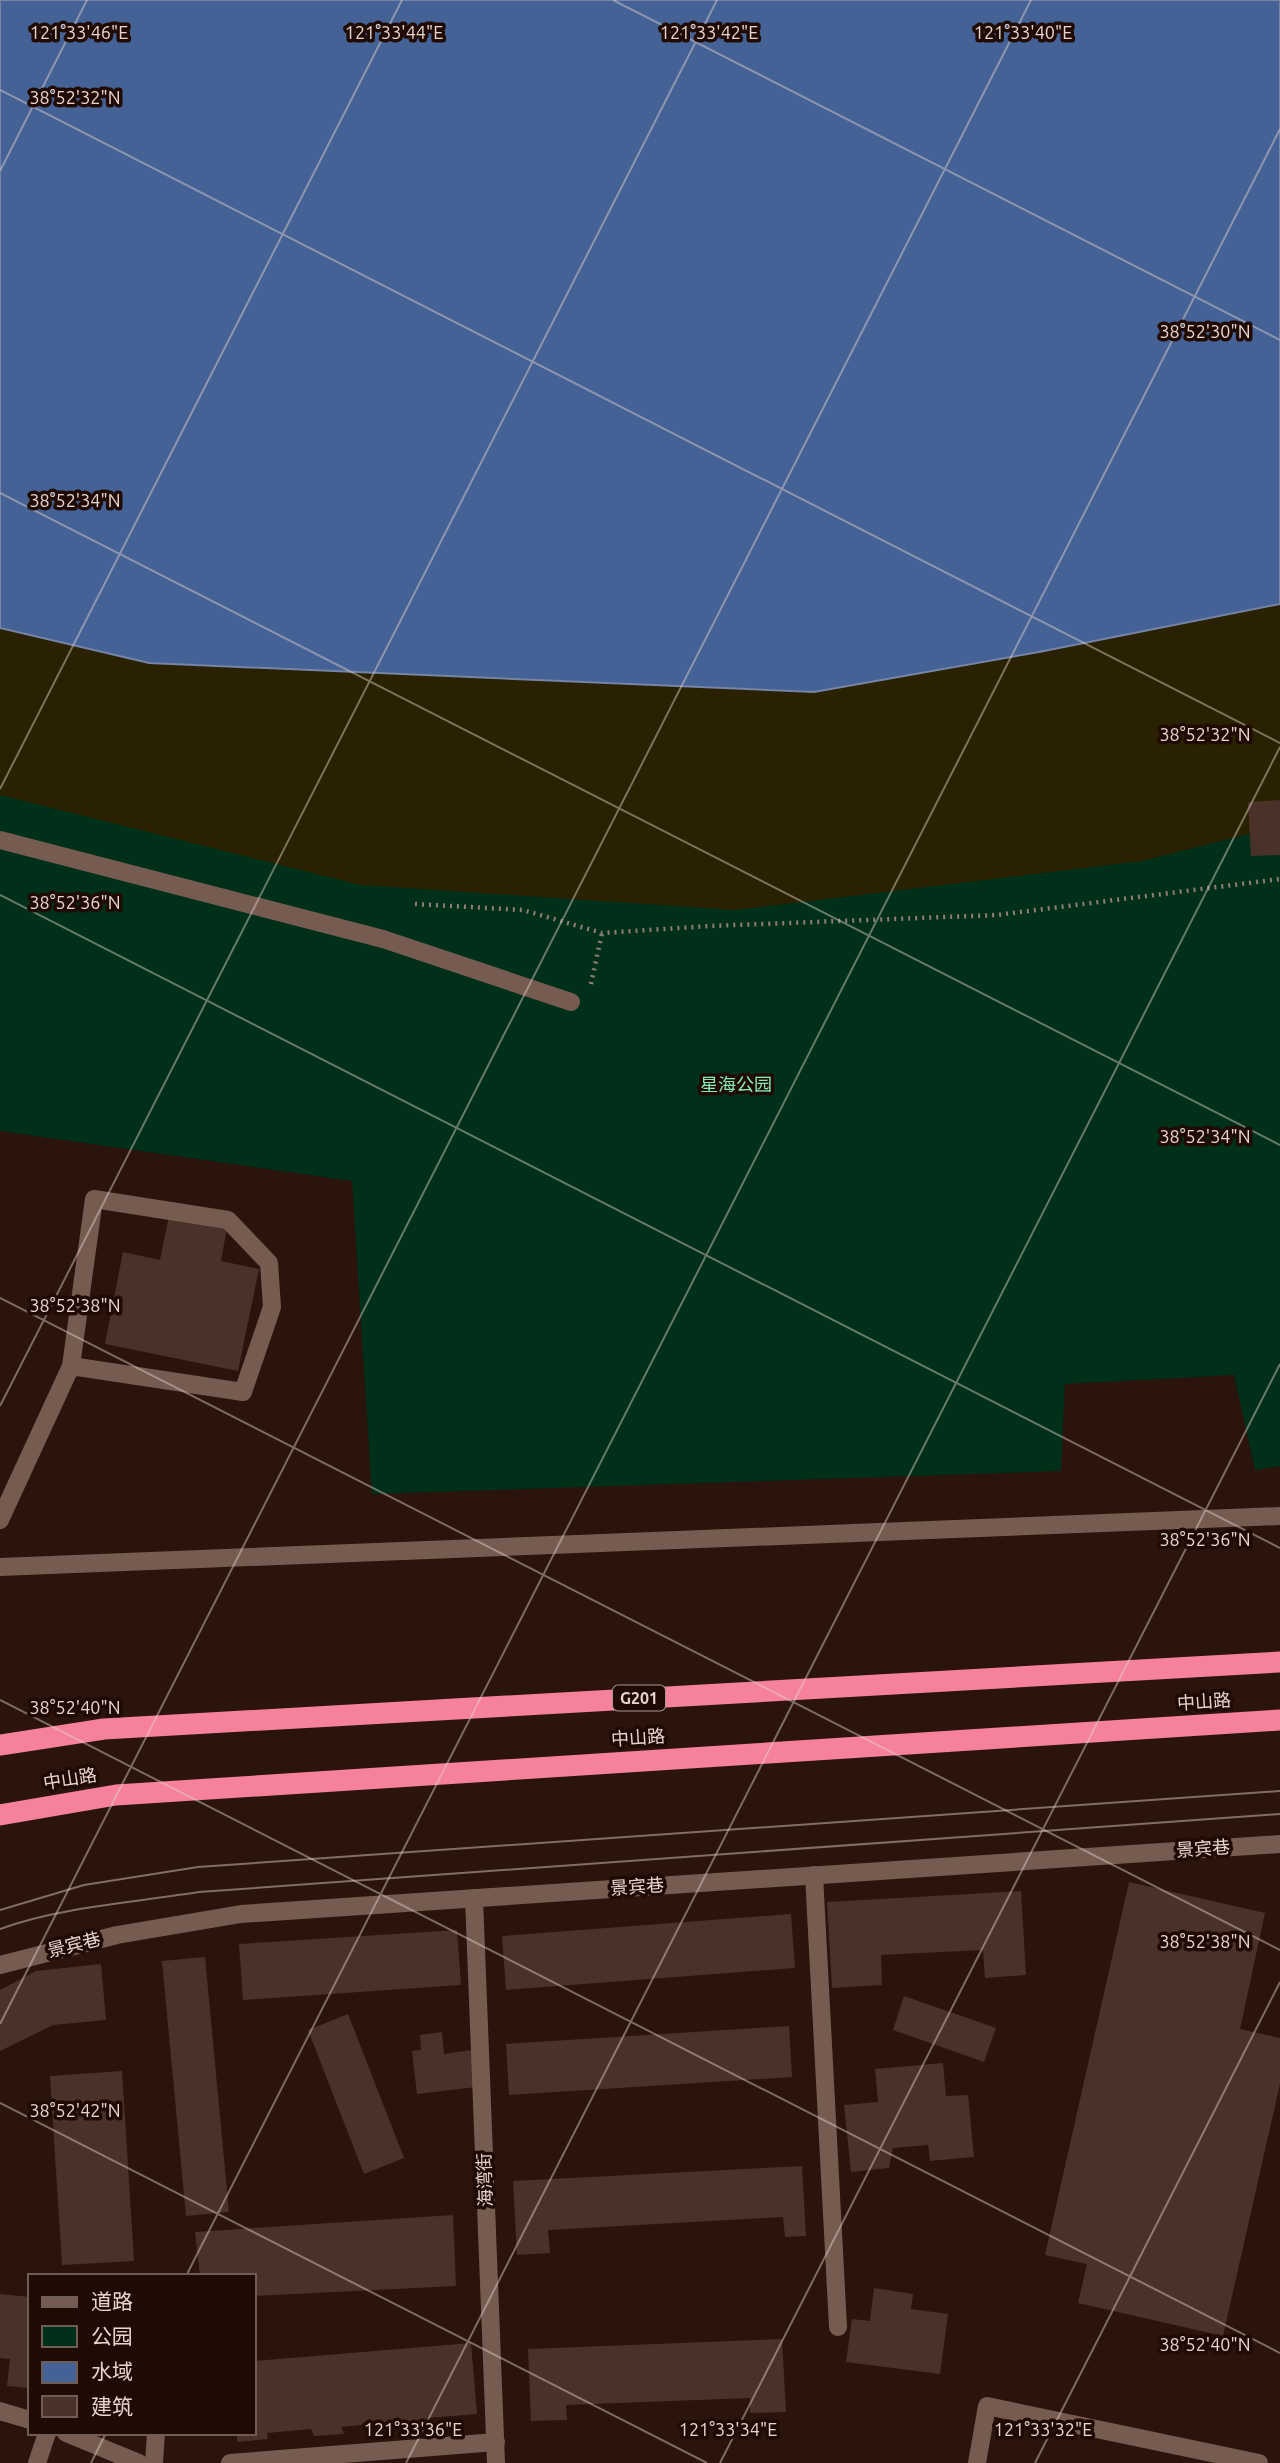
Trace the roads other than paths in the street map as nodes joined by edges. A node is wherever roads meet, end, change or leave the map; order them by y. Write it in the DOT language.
graph roads {
  1 [pos="0,840"];
  2 [pos="571,1002"];
  3 [pos="71,1366"];
  4 [pos="1280,1516"];
  5 [pos="0,1520"];
  6 [pos="0,1567"];
  7 [pos="1280,1662"];
  8 [pos="1278,1721"];
  9 [pos="0,1745"];
  10 [pos="0,1815"];
  11 [pos="1280,1844"];
  12 [pos="814,1875"];
  13 [pos="474,1898"];
  14 [pos="0,1965"];
  15 [pos="838,2327"];
  16 [pos="0,2411"];
  17 [pos="28,2419"];
  18 [pos="46,2435"];
  19 [pos="71,2435"];
  20 [pos="156,2435"];
  21 [pos="495,2442"];
  22 [pos="37,2463"];
  23 [pos="139,2463"];
  24 [pos="154,2463"];
  25 [pos="230,2463"];
  26 [pos="496,2463"];
  27 [pos="977,2463"];
  28 [pos="1259,2463"];
  1 -- 2 [label="street"];
  3 -- 3 [label="street"];
  3 -- 5 [label="street"];
  4 -- 6 [label="street"];
  7 -- 9 [label="highway, 中山路 / G201"];
  8 -- 10 [label="highway, 中山路"];
  11 -- 12 [label="street, 景宾巷"];
  12 -- 13 [label="street, 景宾巷"];
  12 -- 15 [label="street"];
  13 -- 14 [label="street, 景宾巷"];
  13 -- 21 [label="street, 海湾街"];
  16 -- 17 [label="street"];
  18 -- 22 [label="street"];
  19 -- 23 [label="street"];
  20 -- 24 [label="street"];
  21 -- 25 [label="street"];
  21 -- 26 [label="street, 海湾街"];
  27 -- 28 [label="street"];
}
